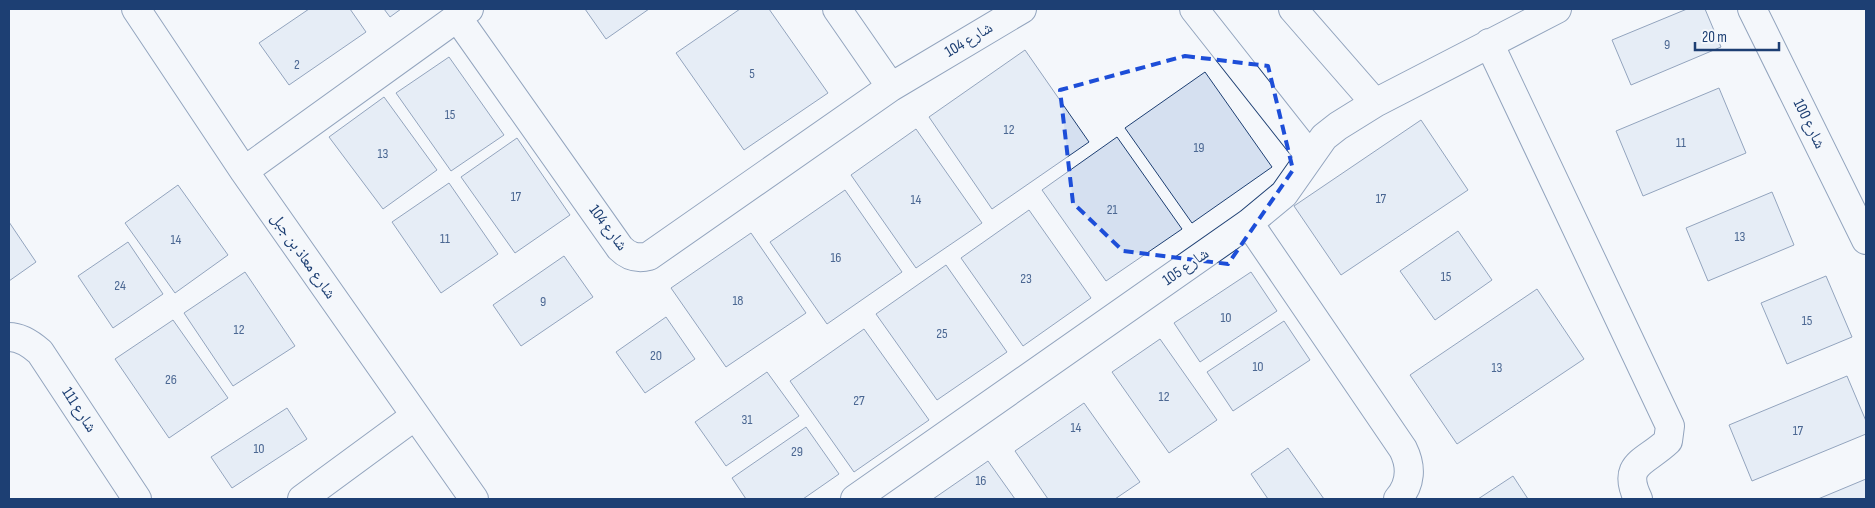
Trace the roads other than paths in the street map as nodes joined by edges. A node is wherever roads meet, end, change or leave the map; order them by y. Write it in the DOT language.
graph roads {
  1 [pos="136,9"];
  2 [pos="837,9"];
  3 [pos="1022,9"];
  4 [pos="1194,9"];
  5 [pos="1293,9"];
  6 [pos="1557,9"];
  7 [pos="1752,9"];
  8 [pos="463,13"];
  9 [pos="1489,43"];
  10 [pos="891,87"];
  11 [pos="1375,103"];
  12 [pos="1310,156"];
  13 [pos="244,171"];
  14 [pos="1249,223"];
  15 [pos="1866,239"];
  16 [pos="9,337"];
  17 [pos="415,416"];
  18 [pos="137,499"];
  19 [pos="302,499"];
  20 [pos="474,499"];
  21 [pos="855,499"];
  22 [pos="1398,499"];
  23 [pos="1638,499"];
  1 -- 13 [label="street, شارع معاذ بن جبل"];
  2 -- 10 [label="street"];
  3 -- 10 [label="street, شارع 104"];
  4 -- 12 [label="street"];
  5 -- 11 [label="street"];
  6 -- 9 [label="street, شارع 105"];
  7 -- 15 [label="street, شارع 100"];
  8 -- 10 [label="street, شارع 104"];
  8 -- 13 [label="street, شارع 104"];
  9 -- 11 [label="street, شارع 105"];
  9 -- 23 [label="street"];
  11 -- 12 [label="street, شارع 105"];
  12 -- 14 [label="street, شارع 105"];
  13 -- 17 [label="street, شارع معاذ بن جبل"];
  14 -- 21 [label="street, شارع 105"];
  14 -- 22 [label="street"];
  16 -- 18 [label="street, شارع 111"];
  17 -- 19 [label="street"];
  17 -- 20 [label="street, شارع معاذ بن جبل"];
}
